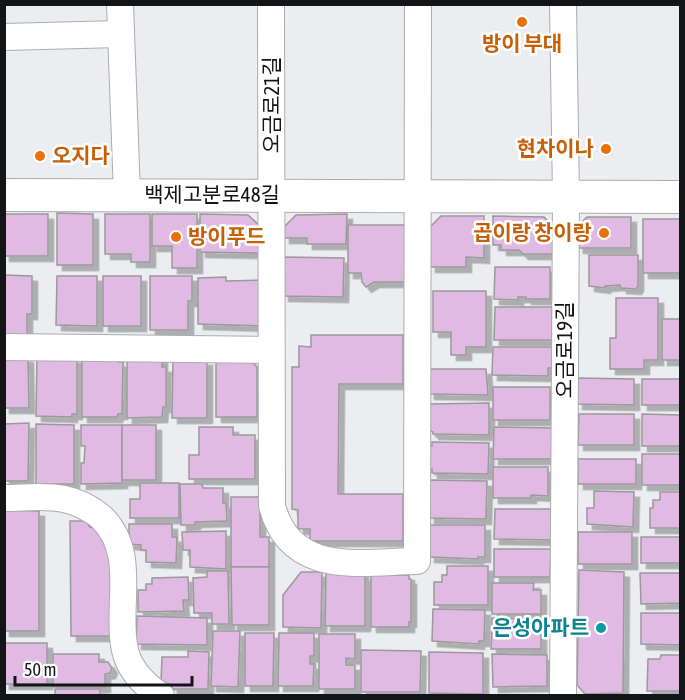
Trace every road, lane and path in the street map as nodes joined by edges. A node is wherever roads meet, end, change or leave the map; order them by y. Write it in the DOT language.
graph roads {
  1 [pos="120,4"];
  2 [pos="271,4"];
  3 [pos="418,4"];
  4 [pos="563,4"];
  5 [pos="120,34"];
  6 [pos="4,37"];
  7 [pos="4,195"];
  8 [pos="127,195"];
  9 [pos="272,195"];
  10 [pos="419,196"];
  11 [pos="566,197"];
  12 [pos="681,197"];
  13 [pos="4,347"];
  14 [pos="271,350"];
  15 [pos="4,498"];
  16 [pos="161,696"];
  17 [pos="563,696"];
  1 -- 5 [label="street"];
  2 -- 9 [label="street, 오금로21길"];
  3 -- 10 [label="street"];
  4 -- 11 [label="street, 오금로19길"];
  5 -- 6 [label="street"];
  5 -- 8 [label="street"];
  7 -- 8 [label="street, 백제고분로48길"];
  8 -- 9 [label="street, 백제고분로48길"];
  9 -- 10 [label="street, 백제고분로48길"];
  9 -- 14 [label="street, 오금로21길"];
  10 -- 11 [label="street, 백제고분로48길"];
  10 -- 14 [label="street, 오금로21길"];
  11 -- 12 [label="street, 백제고분로48길"];
  11 -- 17 [label="street, 오금로19길"];
  13 -- 14 [label="street"];
  15 -- 16 [label="street"];
}
